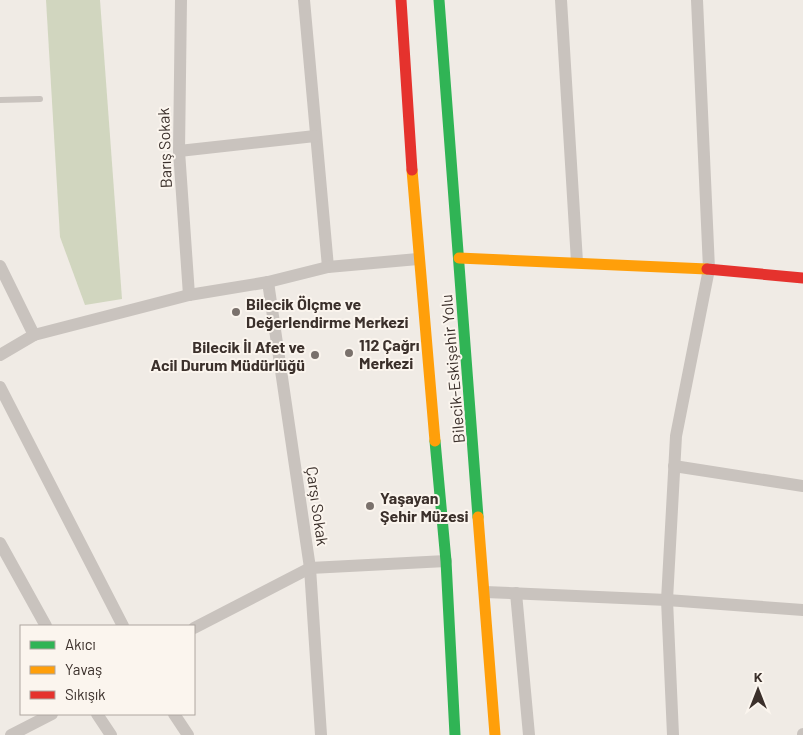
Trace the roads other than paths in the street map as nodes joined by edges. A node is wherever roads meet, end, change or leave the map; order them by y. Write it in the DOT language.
graph roads {
  1 [pos="181,0"];
  2 [pos="304,0"];
  3 [pos="401,0"];
  4 [pos="439,0"];
  5 [pos="561,0"];
  6 [pos="697,0"];
  7 [pos="40,98"];
  8 [pos="0,100"];
  9 [pos="315,136"];
  10 [pos="179,150"];
  11 [pos="459,258"];
  12 [pos="418,260"];
  13 [pos="577,262"];
  14 [pos="0,266"];
  15 [pos="328,267"];
  16 [pos="709,269"];
  17 [pos="803,278"];
  18 [pos="268,282"];
  19 [pos="189,295"];
  20 [pos="34,335"];
  21 [pos="0,355"];
  22 [pos="0,387"];
  23 [pos="674,466"];
  24 [pos="803,486"];
  25 [pos="0,543"];
  26 [pos="446,561"];
  27 [pos="310,568"];
  28 [pos="485,592"];
  29 [pos="516,593"];
  30 [pos="667,600"];
  31 [pos="803,610"];
  32 [pos="45,625"];
  33 [pos="121,625"];
  34 [pos="195,627"];
  35 [pos="50,715"];
  36 [pos="98,715"];
  37 [pos="175,715"];
  38 [pos="11,735"];
  39 [pos="111,735"];
  40 [pos="188,735"];
  41 [pos="321,735"];
  42 [pos="455,735"];
  43 [pos="495,735"];
  44 [pos="528,735"];
  45 [pos="673,735"];
  1 -- 10 [label="street, Barış Sokak"];
  2 -- 9 [label="street"];
  3 -- 12 [label="main road, Bilecik-Eskişehir Yolu"];
  4 -- 11 [label="main road, Bilecik-Eskişehir Yolu"];
  5 -- 13 [label="street"];
  6 -- 16 [label="street"];
  7 -- 8 [label="lane"];
  9 -- 10 [label="street"];
  9 -- 15 [label="street"];
  10 -- 19 [label="street, Barış Sokak"];
  11 -- 13 [label="main road"];
  11 -- 28 [label="main road, Bilecik-Eskişehir Yolu"];
  12 -- 15 [label="street"];
  12 -- 26 [label="main road, Bilecik-Eskişehir Yolu"];
  13 -- 16 [label="main road"];
  14 -- 20 [label="street"];
  15 -- 18 [label="street"];
  16 -- 17 [label="main road"];
  16 -- 23 [label="street"];
  18 -- 19 [label="street"];
  18 -- 27 [label="street, Çarşı Sokak"];
  19 -- 20 [label="street"];
  20 -- 21 [label="street"];
  22 -- 33 [label="street"];
  23 -- 24 [label="street"];
  23 -- 30 [label="street"];
  25 -- 32 [label="street"];
  26 -- 27 [label="street"];
  26 -- 42 [label="main road, Bilecik-Eskişehir Yolu"];
  27 -- 34 [label="street"];
  27 -- 41 [label="street, Çarşı Sokak"];
  28 -- 29 [label="street"];
  28 -- 43 [label="main road, Bilecik-Eskişehir Yolu"];
  29 -- 30 [label="street"];
  29 -- 44 [label="street"];
  30 -- 31 [label="street"];
  30 -- 45 [label="street"];
  35 -- 38 [label="street"];
  36 -- 39 [label="street"];
  37 -- 40 [label="street"];
}
